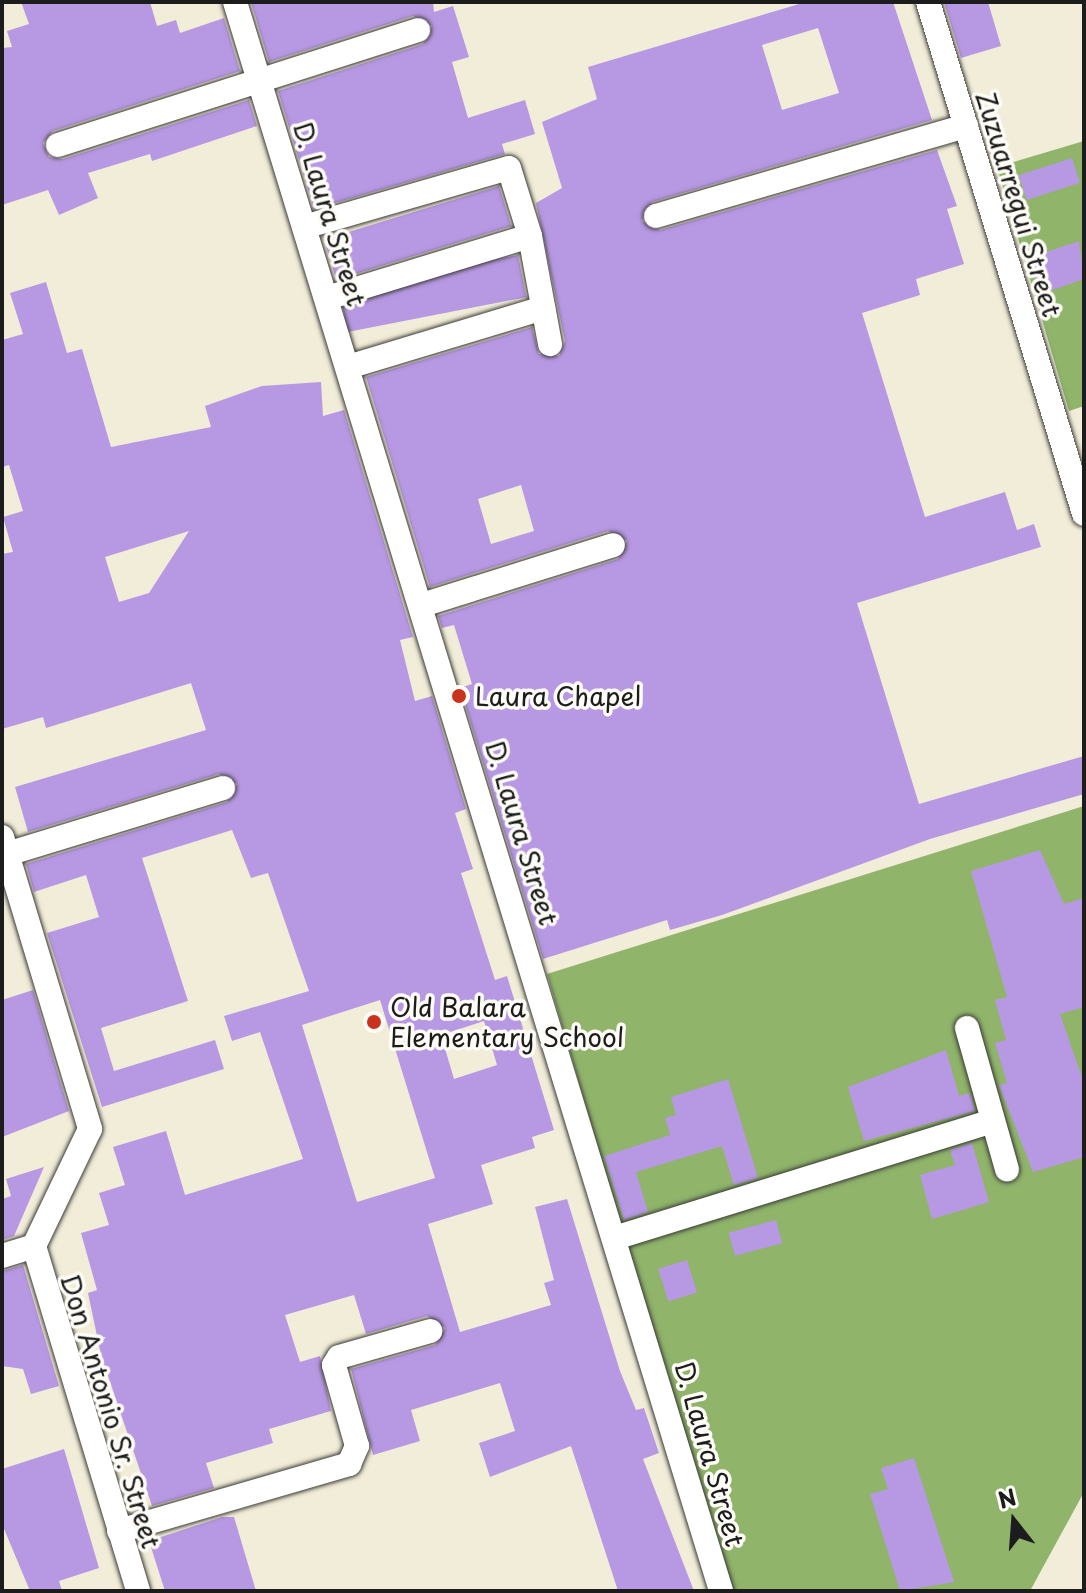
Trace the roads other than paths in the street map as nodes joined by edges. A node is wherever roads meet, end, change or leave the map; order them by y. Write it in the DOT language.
graph roads {
  1 [pos="235,2"];
  2 [pos="928,2"];
  3 [pos="418,30"];
  4 [pos="259,80"];
  5 [pos="966,126"];
  6 [pos="58,145"];
  7 [pos="656,216"];
  8 [pos="304,227"];
  9 [pos="530,236"];
  10 [pos="327,298"];
  11 [pos="543,308"];
  12 [pos="550,344"];
  13 [pos="348,367"];
  14 [pos="1084,514"];
  15 [pos="613,545"];
  16 [pos="422,605"];
  17 [pos="223,788"];
  18 [pos="5,845"];
  19 [pos="967,1028"];
  20 [pos="992,1121"];
  21 [pos="1007,1169"];
  22 [pos="618,1237"];
  23 [pos="34,1246"];
  24 [pos="2,1256"];
  25 [pos="430,1331"];
  26 [pos="119,1531"];
  27 [pos="138,1591"];
  28 [pos="721,1591"];
  1 -- 4 [label="street, D. Laura Street"];
  2 -- 5 [label="street, Zuzuarregui Street"];
  3 -- 4 [label="street"];
  4 -- 6 [label="street"];
  4 -- 8 [label="street, D. Laura Street"];
  5 -- 7 [label="street"];
  5 -- 14 [label="street, Zuzuarregui Street"];
  8 -- 9 [label="street"];
  8 -- 10 [label="street, D. Laura Street"];
  9 -- 10 [label="street"];
  9 -- 11 [label="street"];
  10 -- 13 [label="street, D. Laura Street"];
  11 -- 12 [label="street"];
  11 -- 13 [label="street"];
  13 -- 16 [label="street, D. Laura Street"];
  15 -- 16 [label="street"];
  16 -- 22 [label="street, D. Laura Street"];
  17 -- 18 [label="street"];
  18 -- 23 [label="street"];
  19 -- 20 [label="street"];
  20 -- 21 [label="street"];
  20 -- 22 [label="street"];
  22 -- 28 [label="street, D. Laura Street"];
  23 -- 24 [label="street"];
  23 -- 26 [label="street, Don Antonio Sr. Street"];
  25 -- 26 [label="street"];
  26 -- 27 [label="street, Don Antonio Sr. Street"];
}
